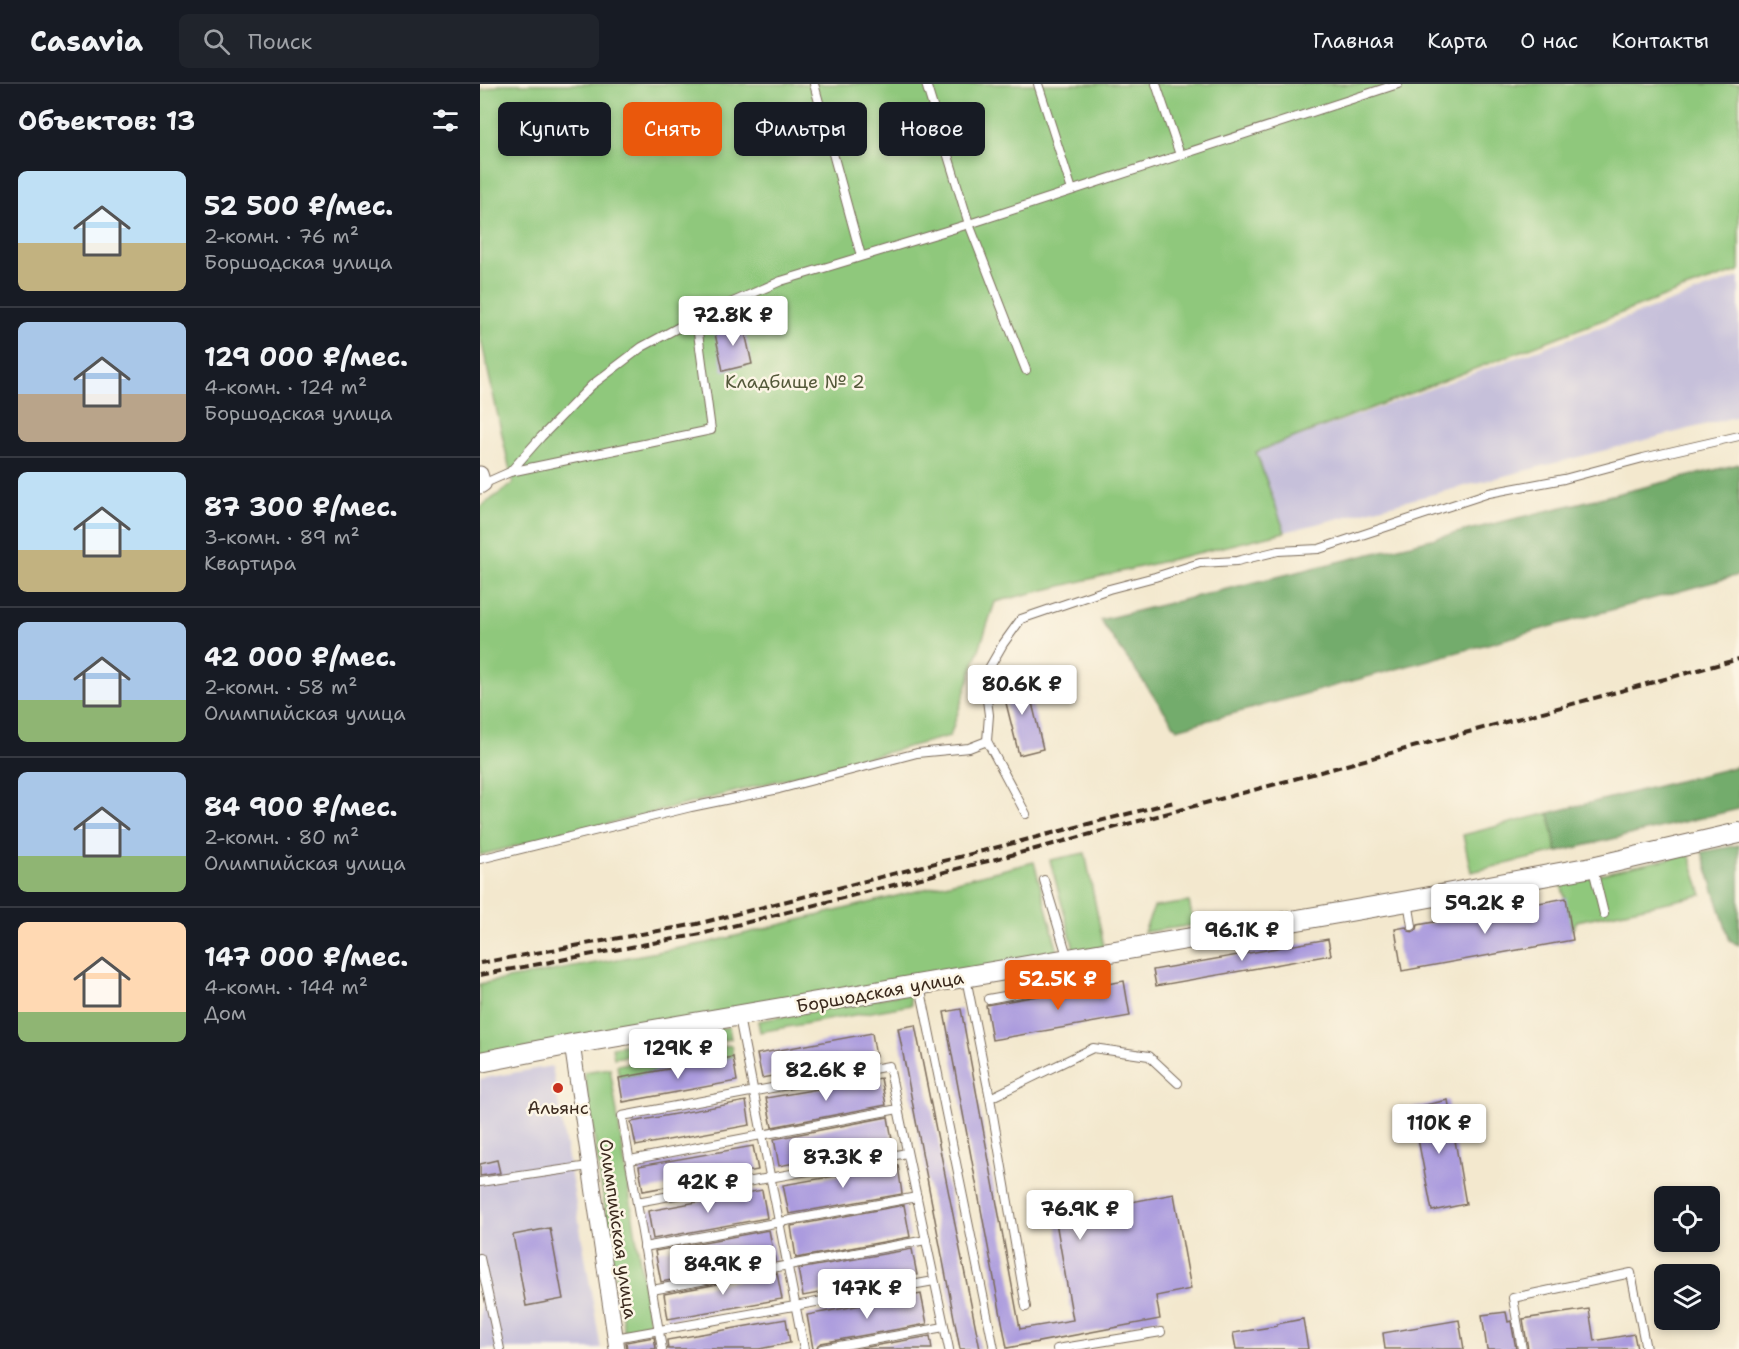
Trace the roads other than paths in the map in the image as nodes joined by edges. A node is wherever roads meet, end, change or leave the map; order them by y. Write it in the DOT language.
graph roads {
  1 [pos="814,84"];
  2 [pos="926,84"];
  3 [pos="1038,84"];
  4 [pos="1156,84"];
  5 [pos="1398,84"];
  6 [pos="1180,155"];
  7 [pos="1072,190"];
  8 [pos="969,224"];
  9 [pos="861,256"];
  10 [pos="696,318"];
  11 [pos="1026,370"];
  12 [pos="1739,436"];
  13 [pos="510,472"];
  14 [pos="481,481"];
  15 [pos="987,741"];
  16 [pos="1026,814"];
  17 [pos="1739,833"];
  18 [pos="480,859"];
  19 [pos="1592,867"];
  20 [pos="1044,880"];
  21 [pos="1408,901"];
  22 [pos="1604,914"];
  23 [pos="1412,926"];
  24 [pos="1058,961"];
  25 [pos="966,977"];
  26 [pos="920,985"];
  27 [pos="988,999"];
  28 [pos="739,1016"];
  29 [pos="572,1044"];
  30 [pos="480,1062"];
  31 [pos="1178,1083"];
  32 [pos="753,1091"];
  33 [pos="990,1098"];
  34 [pos="898,1109"];
  35 [pos="762,1135"];
  36 [pos="907,1153"];
  37 [pos="630,1160"];
  38 [pos="589,1166"];
  39 [pos="771,1178"];
  40 [pos="480,1182"];
  41 [pos="916,1197"];
  42 [pos="637,1202"];
  43 [pos="779,1222"];
  44 [pos="926,1240"];
  45 [pos="644,1247"];
  46 [pos="480,1258"];
  47 [pos="788,1265"];
  48 [pos="934,1281"];
  49 [pos="652,1290"];
  50 [pos="796,1306"];
  51 [pos="1026,1307"];
  52 [pos="944,1327"];
  53 [pos="658,1331"];
  54 [pos="1161,1332"];
  55 [pos="616,1344"];
  56 [pos="500,1349"];
  57 [pos="662,1349"];
  58 [pos="804,1349"];
  59 [pos="822,1349"];
  60 [pos="949,1349"];
  61 [pos="994,1349"];
  62 [pos="1057,1349"];
  63 [pos="1522,1349"];
  64 [pos="1646,1349"];
  1 -- 9 [label="lane"];
  2 -- 8 [label="lane"];
  3 -- 7 [label="lane"];
  4 -- 6 [label="lane"];
  5 -- 6 [label="lane"];
  6 -- 7 [label="lane"];
  7 -- 8 [label="lane"];
  8 -- 9 [label="lane"];
  8 -- 11 [label="lane"];
  9 -- 10 [label="lane"];
  10 -- 13 [label="lane"];
  10 -- 13 [label="lane"];
  12 -- 15 [label="lane"];
  13 -- 14 [label="lane"];
  15 -- 16 [label="lane"];
  15 -- 18 [label="lane"];
  17 -- 19 [label="street, Боршодская улица"];
  19 -- 21 [label="street, Боршодская улица"];
  19 -- 22 [label="lane"];
  20 -- 24 [label="lane"];
  21 -- 23 [label="lane"];
  21 -- 24 [label="street, Боршодская улица"];
  24 -- 25 [label="street, Боршодская улица"];
  24 -- 27 [label="lane"];
  25 -- 26 [label="street, Боршодская улица"];
  25 -- 33 [label="lane"];
  26 -- 28 [label="street, Боршодская улица"];
  26 -- 61 [label="lane"];
  28 -- 29 [label="street, Боршодская улица"];
  28 -- 32 [label="lane"];
  29 -- 30 [label="street, Боршодская улица"];
  29 -- 38 [label="street, Олимпийская улица"];
  31 -- 33 [label="lane"];
  32 -- 34 [label="lane"];
  32 -- 35 [label="lane"];
  32 -- 37 [label="lane"];
  33 -- 51 [label="lane"];
  34 -- 35 [label="lane"];
  34 -- 36 [label="lane"];
  35 -- 37 [label="lane"];
  35 -- 39 [label="lane"];
  36 -- 39 [label="lane"];
  36 -- 41 [label="lane"];
  37 -- 42 [label="lane"];
  38 -- 40 [label="lane"];
  38 -- 55 [label="street, Олимпийская улица"];
  39 -- 42 [label="lane"];
  39 -- 43 [label="lane"];
  41 -- 43 [label="lane"];
  41 -- 44 [label="lane"];
  42 -- 45 [label="lane"];
  43 -- 45 [label="lane"];
  43 -- 47 [label="lane"];
  44 -- 47 [label="lane"];
  44 -- 48 [label="lane"];
  45 -- 49 [label="lane"];
  46 -- 56 [label="lane"];
  47 -- 49 [label="lane"];
  47 -- 50 [label="lane"];
  48 -- 50 [label="lane"];
  48 -- 52 [label="lane"];
  49 -- 53 [label="lane"];
  50 -- 53 [label="lane"];
  50 -- 58 [label="lane"];
  52 -- 59 [label="lane"];
  52 -- 60 [label="lane"];
  53 -- 55 [label="lane"];
  53 -- 57 [label="lane"];
  54 -- 62 [label="lane"];
  63 -- 64 [label="lane"];
}
